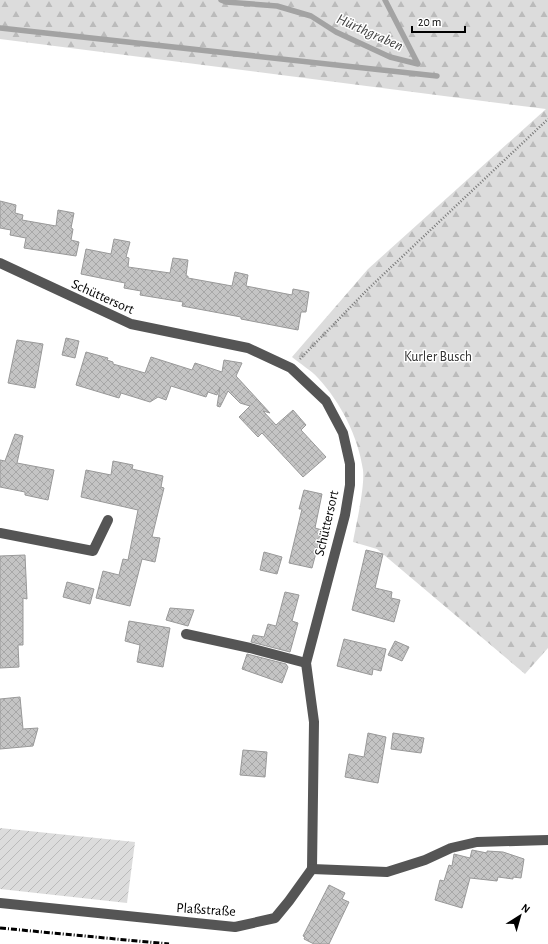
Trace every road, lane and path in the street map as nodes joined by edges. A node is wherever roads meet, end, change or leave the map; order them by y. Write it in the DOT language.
graph roads {
  1 [pos="548,119"];
  2 [pos="0,263"];
  3 [pos="291,368"];
  4 [pos="108,520"];
  5 [pos="0,533"];
  6 [pos="186,634"];
  7 [pos="306,664"];
  8 [pos="548,840"];
  9 [pos="312,869"];
  10 [pos="0,903"];
  1 -- 3 [label="path"];
  2 -- 3 [label="street, Schüttersort"];
  3 -- 7 [label="street, Schüttersort"];
  4 -- 5 [label="street"];
  6 -- 7 [label="street"];
  7 -- 9 [label="street, Schüttersort"];
  8 -- 9 [label="street"];
  9 -- 10 [label="street, Plaßstraße"];
}
